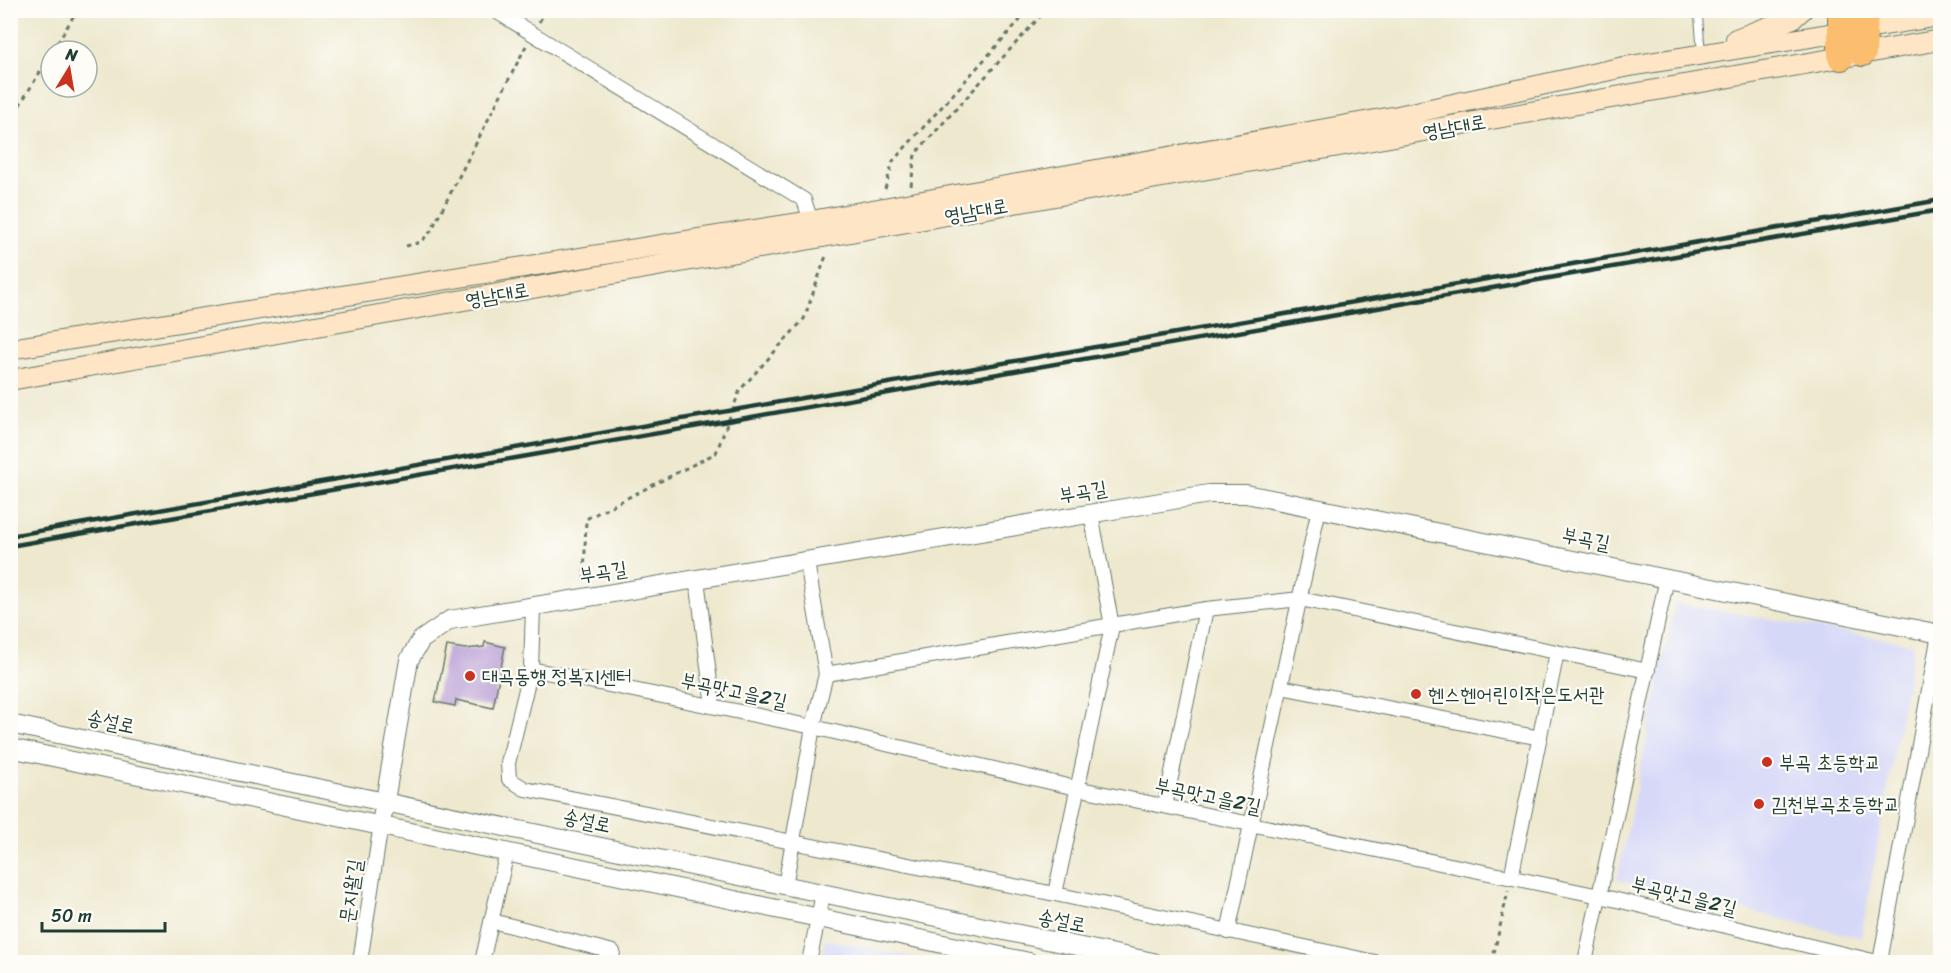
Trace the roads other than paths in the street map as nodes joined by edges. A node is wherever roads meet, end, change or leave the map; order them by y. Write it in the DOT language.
graph roads {
  1 [pos="494,10"];
  2 [pos="1698,10"];
  3 [pos="1802,10"];
  4 [pos="1941,16"];
  5 [pos="1852,32"];
  6 [pos="1941,40"];
  7 [pos="1701,48"];
  8 [pos="1624,67"];
  9 [pos="811,221"];
  10 [pos="10,349"];
  11 [pos="10,380"];
  12 [pos="1319,508"];
  13 [pos="1090,514"];
  14 [pos="807,562"];
  15 [pos="1667,578"];
  16 [pos="697,579"];
  17 [pos="1300,599"];
  18 [pos="533,607"];
  19 [pos="1206,609"];
  20 [pos="1112,626"];
  21 [pos="1940,634"];
  22 [pos="1557,652"];
  23 [pos="531,669"];
  24 [pos="1648,671"];
  25 [pos="826,674"];
  26 [pos="1281,687"];
  27 [pos="713,706"];
  28 [pos="10,724"];
  29 [pos="813,727"];
  30 [pos="1540,738"];
  31 [pos="10,748"];
  32 [pos="1076,788"];
  33 [pos="385,801"];
  34 [pos="1165,806"];
  35 [pos="381,824"];
  36 [pos="1251,825"];
  37 [pos="794,842"];
  38 [pos="507,852"];
  39 [pos="1511,878"];
  40 [pos="785,886"];
  41 [pos="823,894"];
  42 [pos="1055,894"];
  43 [pos="1600,896"];
  44 [pos="818,918"];
  45 [pos="492,921"];
  46 [pos="1228,932"];
  47 [pos="360,963"];
  48 [pos="482,963"];
  49 [pos="611,963"];
  50 [pos="809,963"];
  51 [pos="1029,963"];
  52 [pos="1153,963"];
  53 [pos="1376,963"];
  54 [pos="1585,963"];
  55 [pos="1879,963"];
  1 -- 9 [label="street"];
  2 -- 7 [label="lane"];
  3 -- 7 [label="main road"];
  4 -- 5 [label="main road, 영남대로"];
  5 -- 6 [label="main road, 영남대로"];
  5 -- 8 [label="main road, 영남대로"];
  5 -- 11 [label="main road, 영남대로"];
  7 -- 8 [label="main road"];
  8 -- 9 [label="main road, 영남대로"];
  9 -- 10 [label="main road, 영남대로"];
  12 -- 13 [label="street, 부곡길"];
  12 -- 15 [label="street, 부곡길"];
  12 -- 17 [label="street"];
  13 -- 14 [label="street, 부곡길"];
  13 -- 20 [label="street"];
  14 -- 16 [label="street, 부곡길"];
  14 -- 25 [label="street"];
  15 -- 21 [label="street, 부곡길"];
  15 -- 24 [label="street"];
  16 -- 18 [label="street, 부곡길"];
  16 -- 27 [label="street"];
  17 -- 19 [label="street"];
  17 -- 22 [label="street"];
  17 -- 26 [label="street"];
  18 -- 23 [label="street"];
  18 -- 33 [label="street, 부곡길"];
  19 -- 20 [label="street"];
  19 -- 34 [label="street"];
  20 -- 25 [label="street"];
  20 -- 32 [label="street"];
  21 -- 55 [label="street"];
  22 -- 24 [label="street"];
  22 -- 30 [label="street"];
  23 -- 27 [label="street, 부곡맛고을2길"];
  23 -- 37 [label="street"];
  24 -- 43 [label="street"];
  25 -- 29 [label="street"];
  26 -- 30 [label="street"];
  26 -- 36 [label="street"];
  27 -- 29 [label="street, 부곡맛고을2길"];
  28 -- 33 [label="street, 송설로"];
  29 -- 32 [label="street, 부곡맛고을2길"];
  29 -- 37 [label="street"];
  30 -- 39 [label="street"];
  31 -- 35 [label="street"];
  32 -- 34 [label="street, 부곡맛고을2길"];
  32 -- 42 [label="street"];
  33 -- 35 [label="street, 부곡길"];
  33 -- 40 [label="street, 송설로"];
  34 -- 36 [label="street, 부곡맛고을2길"];
  35 -- 38 [label="street"];
  35 -- 47 [label="street, 문지왈길"];
  36 -- 39 [label="street, 부곡맛고을2길"];
  36 -- 46 [label="street"];
  37 -- 40 [label="street"];
  37 -- 42 [label="street"];
  38 -- 44 [label="street"];
  38 -- 45 [label="street"];
  39 -- 43 [label="street, 부곡맛고을2길"];
  40 -- 41 [label="street, 송설로"];
  41 -- 44 [label="street"];
  41 -- 52 [label="street, 송설로"];
  42 -- 46 [label="street"];
  43 -- 54 [label="street"];
  43 -- 55 [label="street, 부곡맛고을2길"];
  44 -- 50 [label="street"];
  44 -- 51 [label="street"];
  45 -- 48 [label="street"];
  45 -- 49 [label="street"];
  46 -- 53 [label="street"];
}
